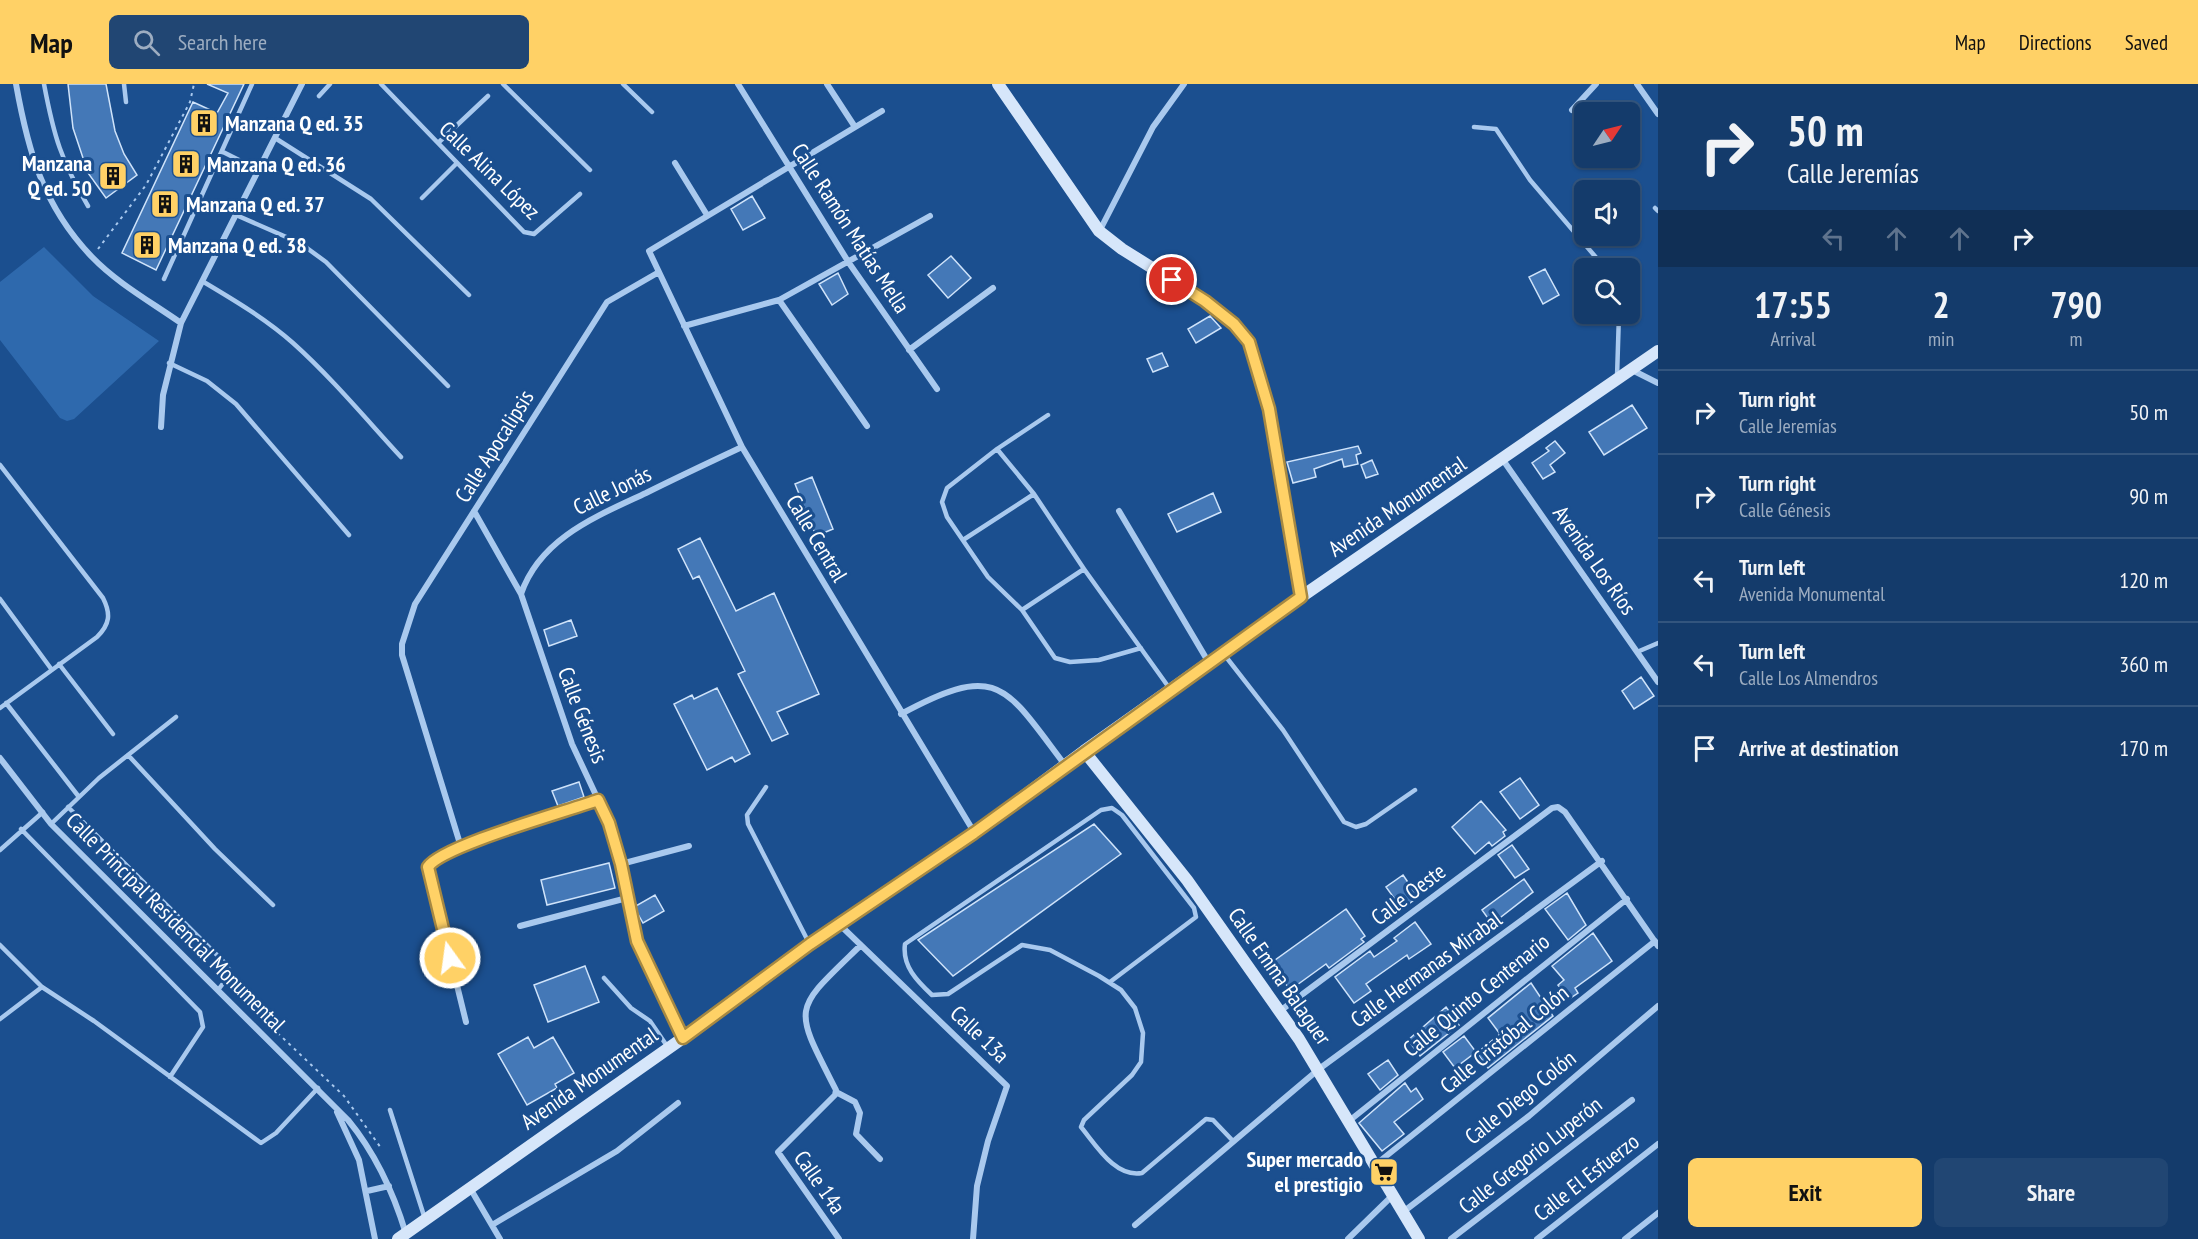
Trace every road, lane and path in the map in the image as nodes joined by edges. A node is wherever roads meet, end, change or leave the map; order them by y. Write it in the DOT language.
graph roads {
  1 [pos="16,84"];
  2 [pos="44,84"];
  3 [pos="124,84"];
  4 [pos="194,84"];
  5 [pos="252,84"];
  6 [pos="302,84"];
  7 [pos="330,84"];
  8 [pos="381,84"];
  9 [pos="503,84"];
  10 [pos="623,84"];
  11 [pos="738,84"];
  12 [pos="827,84"];
  13 [pos="998,84"];
  14 [pos="1184,84"];
  15 [pos="1596,84"];
  16 [pos="1637,84"];
  17 [pos="319,96"];
  18 [pos="488,96"];
  19 [pos="126,102"];
  20 [pos="1572,110"];
  21 [pos="882,111"];
  22 [pos="651,112"];
  23 [pos="1658,114"];
  24 [pos="1474,127"];
  25 [pos="855,128"];
  26 [pos="275,138"];
  27 [pos="438,143"];
  28 [pos="223,152"];
  29 [pos="457,163"];
  30 [pos="675,163"];
  31 [pos="789,166"];
  32 [pos="260,170"];
  33 [pos="590,170"];
  34 [pos="580,194"];
  35 [pos="422,198"];
  36 [pos="88,206"];
  37 [pos="236,215"];
  38 [pos="707,215"];
  39 [pos="930,216"];
  40 [pos="1099,231"];
  41 [pos="92,257"];
  42 [pos="1596,258"];
  43 [pos="849,263"];
  44 [pos="659,272"];
  45 [pos="164,279"];
  46 [pos="202,281"];
  47 [pos="993,288"];
  48 [pos="469,296"];
  49 [pos="779,300"];
  50 [pos="181,323"];
  51 [pos="1619,324"];
  52 [pos="684,326"];
  53 [pos="909,350"];
  54 [pos="1658,351"];
  55 [pos="169,363"];
  56 [pos="1631,370"];
  57 [pos="1617,380"];
  58 [pos="1658,383"];
  59 [pos="448,386"];
  60 [pos="937,389"];
  61 [pos="1048,415"];
  62 [pos="867,426"];
  63 [pos="161,427"];
  64 [pos="742,447"];
  65 [pos="997,449"];
  66 [pos="401,458"];
  67 [pos="1503,460"];
  68 [pos="0,465"];
  69 [pos="1034,494"];
  70 [pos="474,511"];
  71 [pos="1119,511"];
  72 [pos="349,535"];
  73 [pos="963,540"];
  74 [pos="1084,569"];
  75 [pos="521,594"];
  76 [pos="1301,597"];
  77 [pos="0,600"];
  78 [pos="1022,610"];
  79 [pos="1658,643"];
  80 [pos="1141,648"];
  81 [pos="1637,652"];
  82 [pos="1223,653"];
  83 [pos="1209,663"];
  84 [pos="59,664"];
  85 [pos="52,670"];
  86 [pos="1658,682"];
  87 [pos="1171,689"];
  88 [pos="6,704"];
  89 [pos="0,708"];
  90 [pos="901,714"];
  91 [pos="176,717"];
  92 [pos="113,734"];
  93 [pos="1084,751"];
  94 [pos="129,755"];
  95 [pos="0,758"];
  96 [pos="1065,765"];
  97 [pos="766,787"];
  98 [pos="1415,790"];
  99 [pos="79,797"];
  100 [pos="598,800"];
  101 [pos="68,807"];
  102 [pos="43,812"];
  103 [pos="51,824"];
  104 [pos="21,829"];
  105 [pos="974,833"];
  106 [pos="688,846"];
  107 [pos="461,848"];
  108 [pos="0,850"];
  109 [pos="1602,861"];
  110 [pos="621,864"];
  111 [pos="627,898"];
  112 [pos="1627,899"];
  113 [pos="273,905"];
  114 [pos="840,925"];
  115 [pos="520,926"];
  116 [pos="810,944"];
  117 [pos="1657,944"];
  118 [pos="0,945"];
  119 [pos="861,945"];
  120 [pos="604,978"];
  121 [pos="1110,982"];
  122 [pos="42,987"];
  123 [pos="218,990"];
  124 [pos="1658,1006"];
  125 [pos="1280,1011"];
  126 [pos="0,1019"];
  127 [pos="466,1022"];
  128 [pos="683,1038"];
  129 [pos="668,1048"];
  130 [pos="1319,1069"];
  131 [pos="170,1077"];
  132 [pos="318,1088"];
  133 [pos="836,1092"];
  134 [pos="1632,1100"];
  135 [pos="678,1103"];
  136 [pos="334,1106"];
  137 [pos="390,1110"];
  138 [pos="1349,1121"];
  139 [pos="1233,1141"];
  140 [pos="1658,1144"];
  141 [pos="880,1159"];
  142 [pos="1375,1165"];
  143 [pos="389,1186"];
  144 [pos="470,1187"];
  145 [pos="367,1191"];
  146 [pos="1392,1196"];
  147 [pos="1402,1212"];
  148 [pos="1658,1213"];
  149 [pos="425,1219"];
  150 [pos="492,1225"];
  151 [pos="1135,1225"];
  152 [pos="402,1236"];
  153 [pos="375,1239"];
  154 [pos="500,1239"];
  155 [pos="839,1239"];
  156 [pos="973,1239"];
  157 [pos="1348,1239"];
  158 [pos="1419,1239"];
  159 [pos="1451,1239"];
  160 [pos="1537,1239"];
  161 [pos="1624,1239"];
  1 -- 41 [label="street"];
  2 -- 36 [label="lane"];
  3 -- 19 [label="lane"];
  4 -- 41 [label="path"];
  5 -- 28 [label="lane"];
  6 -- 26 [label="street"];
  7 -- 17 [label="lane"];
  8 -- 27 [label="lane, Calle Alina López"];
  9 -- 33 [label="lane"];
  10 -- 22 [label="lane"];
  11 -- 31 [label="street, Calle Ramón Matías Mella"];
  12 -- 25 [label="street"];
  13 -- 40 [label="main road"];
  14 -- 40 [label="street"];
  15 -- 20 [label="street"];
  16 -- 23 [label="street"];
  18 -- 27 [label="lane"];
  21 -- 25 [label="street"];
  24 -- 42 [label="lane"];
  25 -- 31 [label="street"];
  26 -- 32 [label="street"];
  26 -- 48 [label="lane"];
  27 -- 29 [label="lane, Calle Alina López"];
  28 -- 32 [label="lane"];
  28 -- 45 [label="lane"];
  29 -- 34 [label="lane, Calle Alina López"];
  29 -- 35 [label="lane"];
  30 -- 38 [label="street"];
  31 -- 38 [label="street"];
  31 -- 43 [label="street, Calle Ramón Matías Mella"];
  32 -- 37 [label="street"];
  37 -- 46 [label="street"];
  37 -- 59 [label="lane"];
  38 -- 44 [label="street, Calle Central"];
  39 -- 43 [label="street"];
  40 -- 76 [label="main road"];
  41 -- 50 [label="street"];
  43 -- 49 [label="street"];
  43 -- 53 [label="street, Calle Ramón Matías Mella"];
  44 -- 52 [label="street, Calle Central"];
  44 -- 70 [label="street, Calle Apocalipsis"];
  46 -- 50 [label="street"];
  46 -- 66 [label="lane"];
  47 -- 53 [label="street"];
  49 -- 52 [label="street"];
  49 -- 62 [label="street"];
  50 -- 55 [label="street"];
  51 -- 57 [label="lane"];
  52 -- 64 [label="street, Calle Central"];
  53 -- 60 [label="street, Calle Ramón Matías Mella"];
  54 -- 56 [label="main road, Avenida Monumental"];
  55 -- 63 [label="street"];
  55 -- 72 [label="lane"];
  56 -- 57 [label="main road, Avenida Monumental"];
  56 -- 58 [label="street"];
  57 -- 67 [label="main road, Avenida Monumental"];
  61 -- 65 [label="lane"];
  64 -- 75 [label="street, Calle Jonás"];
  64 -- 90 [label="street, Calle Central"];
  65 -- 69 [label="lane"];
  65 -- 73 [label="lane"];
  67 -- 76 [label="main road, Avenida Monumental"];
  67 -- 81 [label="street, Avenida Los Ríos"];
  68 -- 84 [label="lane"];
  69 -- 73 [label="lane"];
  69 -- 74 [label="lane"];
  70 -- 75 [label="street, Calle Génesis"];
  70 -- 107 [label="street, Calle Apocalipsis"];
  71 -- 83 [label="street"];
  73 -- 78 [label="lane"];
  74 -- 78 [label="lane"];
  74 -- 80 [label="lane"];
  75 -- 100 [label="street, Calle Génesis"];
  76 -- 82 [label="main road, Avenida Monumental"];
  77 -- 85 [label="lane"];
  78 -- 80 [label="lane"];
  79 -- 81 [label="lane"];
  80 -- 87 [label="lane"];
  81 -- 86 [label="street, Avenida Los Ríos"];
  82 -- 83 [label="main road, Avenida Monumental"];
  82 -- 98 [label="lane"];
  83 -- 87 [label="main road, Avenida Monumental"];
  84 -- 85 [label="lane"];
  84 -- 92 [label="lane"];
  85 -- 88 [label="lane"];
  87 -- 93 [label="main road, Avenida Monumental"];
  88 -- 89 [label="lane"];
  88 -- 99 [label="lane"];
  90 -- 96 [label="street"];
  90 -- 105 [label="street, Calle Central"];
  91 -- 94 [label="lane"];
  93 -- 96 [label="main road, Avenida Monumental"];
  93 -- 125 [label="main road, Calle Emma Balaguer"];
  94 -- 99 [label="lane"];
  94 -- 113 [label="lane"];
  95 -- 102 [label="street, Calle Principal Residencial Monumental"];
  96 -- 105 [label="main road, Avenida Monumental"];
  97 -- 116 [label="lane"];
  99 -- 101 [label="lane"];
  100 -- 107 [label="street"];
  100 -- 110 [label="street, Calle Génesis"];
  101 -- 103 [label="lane"];
  101 -- 123 [label="lane"];
  102 -- 103 [label="street, Calle Principal Residencial Monumental"];
  102 -- 104 [label="lane"];
  103 -- 123 [label="street, Calle Principal Residencial Monumental"];
  104 -- 108 [label="lane"];
  104 -- 131 [label="lane"];
  105 -- 114 [label="main road, Avenida Monumental"];
  106 -- 110 [label="street"];
  107 -- 127 [label="street"];
  109 -- 112 [label="street"];
  109 -- 125 [label="street, Calle Oeste"];
  109 -- 130 [label="street, Calle Hermanas Mirabal"];
  110 -- 111 [label="street, Calle Génesis"];
  111 -- 115 [label="street"];
  111 -- 128 [label="street, Calle Génesis"];
  112 -- 117 [label="street"];
  112 -- 138 [label="street, Calle Quinto Centenario"];
  114 -- 116 [label="main road, Avenida Monumental"];
  114 -- 119 [label="street, Calle 13a"];
  116 -- 128 [label="main road, Avenida Monumental"];
  117 -- 142 [label="street, Calle Cristóbal Colón"];
  118 -- 122 [label="lane"];
  119 -- 133 [label="street"];
  119 -- 156 [label="street, Calle 13a"];
  120 -- 129 [label="lane"];
  121 -- 121 [label="lane"];
  121 -- 139 [label="lane"];
  122 -- 126 [label="lane"];
  122 -- 131 [label="lane"];
  123 -- 132 [label="street, Calle Principal Residencial Monumental"];
  124 -- 147 [label="street, Calle Diego Colón"];
  125 -- 130 [label="main road, Calle Emma Balaguer"];
  128 -- 129 [label="main road, Avenida Monumental"];
  129 -- 144 [label="main road, Avenida Monumental"];
  130 -- 138 [label="main road, Calle Emma Balaguer"];
  130 -- 139 [label="street, Calle Hermanas Mirabal"];
  131 -- 132 [label="lane"];
  132 -- 136 [label="street, Calle Principal Residencial Monumental"];
  133 -- 141 [label="street"];
  133 -- 155 [label="street, Calle 14a"];
  134 -- 159 [label="street, Calle Gregorio Luperón"];
  135 -- 150 [label="street"];
  136 -- 143 [label="street, Calle Principal Residencial Monumental"];
  136 -- 145 [label="street, Calle Principal Residencial Monumental"];
  137 -- 149 [label="lane"];
  138 -- 142 [label="main road, Calle Emma Balaguer"];
  139 -- 151 [label="street, Calle Hermanas Mirabal"];
  140 -- 160 [label="street, Calle El Esfuerzo"];
  142 -- 146 [label="main road, Calle Emma Balaguer"];
  143 -- 145 [label="street"];
  143 -- 152 [label="street, Calle Principal Residencial Monumental"];
  144 -- 149 [label="main road, Avenida Monumental"];
  144 -- 150 [label="street"];
  145 -- 153 [label="street, Calle Principal Residencial Monumental"];
  146 -- 147 [label="main road, Calle Emma Balaguer"];
  146 -- 157 [label="street"];
  147 -- 158 [label="main road, Calle Emma Balaguer"];
  148 -- 161 [label="street"];
  149 -- 152 [label="main road, Avenida Monumental"];
  150 -- 154 [label="street"];
}
